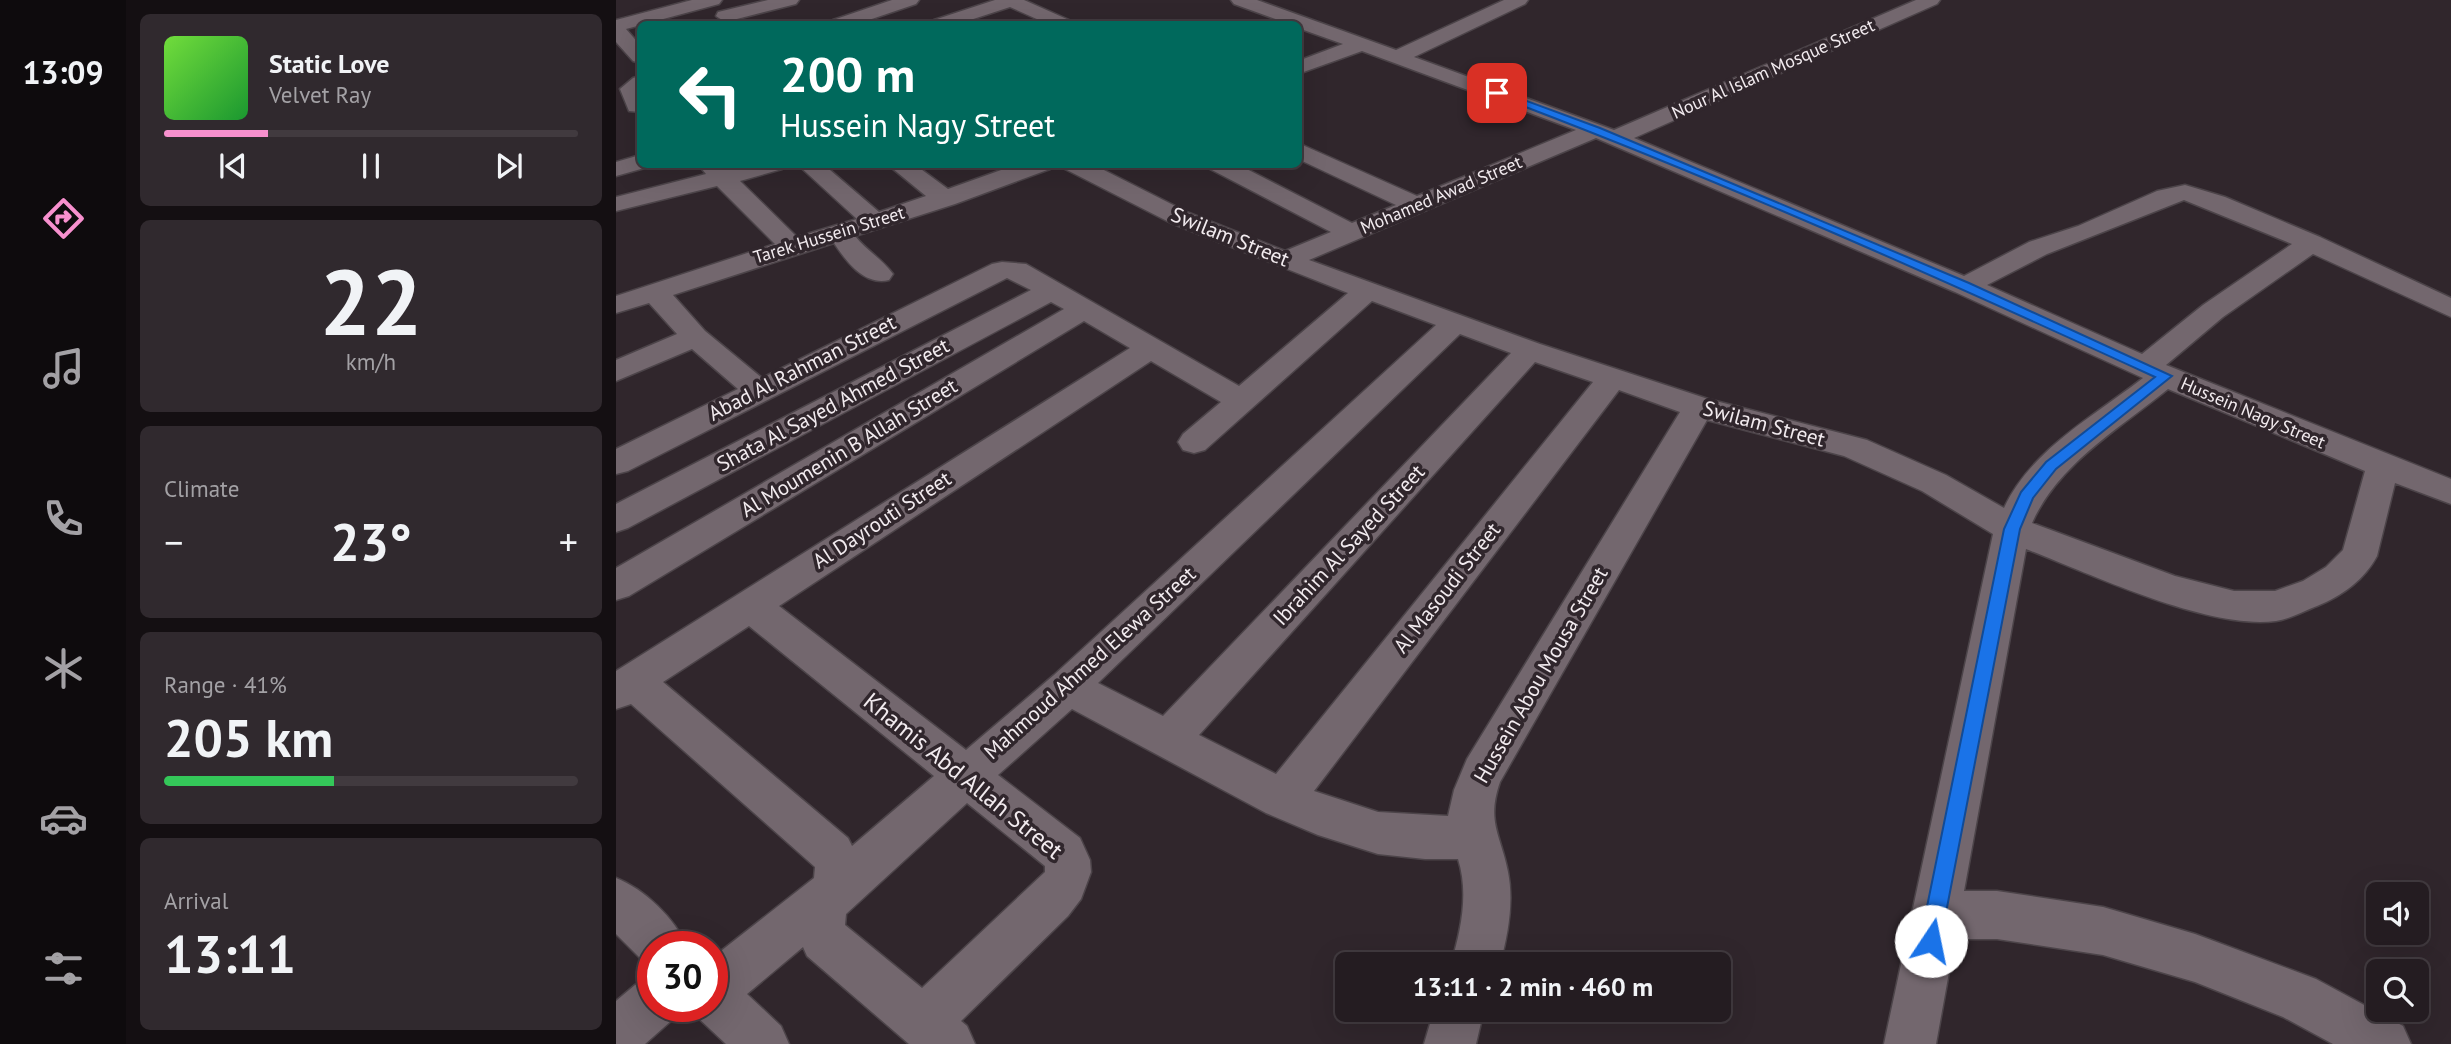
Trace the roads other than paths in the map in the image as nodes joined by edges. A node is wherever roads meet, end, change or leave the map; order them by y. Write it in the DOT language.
graph roads {
  1 [pos="713,0"];
  2 [pos="790,0"];
  3 [pos="1012,0"];
  4 [pos="1240,0"];
  5 [pos="1519,0"];
  6 [pos="1931,0"];
  7 [pos="908,1"];
  8 [pos="726,16"];
  9 [pos="1297,20"];
  10 [pos="640,21"];
  11 [pos="849,21"];
  12 [pos="948,21"];
  13 [pos="957,21"];
  14 [pos="1056,21"];
  15 [pos="637,22"];
  16 [pos="1302,22"];
  17 [pos="616,28"];
  18 [pos="1363,44"];
  19 [pos="637,53"];
  20 [pos="1398,57"];
  21 [pos="1302,67"];
  22 [pos="637,70"];
  23 [pos="616,75"];
  24 [pos="637,84"];
  25 [pos="631,108"];
  26 [pos="1605,134"];
  27 [pos="1302,152"];
  28 [pos="637,163"];
  29 [pos="751,168"];
  30 [pos="813,168"];
  31 [pos="903,168"];
  32 [pos="1017,168"];
  33 [pos="1081,168"];
  34 [pos="1227,168"];
  35 [pos="616,169"];
  36 [pos="998,171"];
  37 [pos="717,174"];
  38 [pos="658,193"];
  39 [pos="946,199"];
  40 [pos="616,204"];
  41 [pos="1416,205"];
  42 [pos="875,221"];
  43 [pos="616,229"];
  44 [pos="839,232"];
  45 [pos="1351,232"];
  46 [pos="2311,243"];
  47 [pos="791,246"];
  48 [pos="1285,260"];
  49 [pos="879,274"];
  50 [pos="1965,285"];
  51 [pos="1368,290"];
  52 [pos="654,291"];
  53 [pos="1051,291"];
  54 [pos="616,304"];
  55 [pos="2451,309"];
  56 [pos="1083,310"];
  57 [pos="1455,323"];
  58 [pos="695,337"];
  59 [pos="1149,349"];
  60 [pos="1530,350"];
  61 [pos="616,371"];
  62 [pos="2155,371"];
  63 [pos="1612,378"];
  64 [pos="757,390"];
  65 [pos="1243,401"];
  66 [pos="1699,407"];
  67 [pos="1194,442"];
  68 [pos="616,463"];
  69 [pos="2384,467"];
  70 [pos="2451,492"];
  71 [pos="616,519"];
  72 [pos="2012,529"];
  73 [pos="616,586"];
  74 [pos="750,605"];
  75 [pos="624,687"];
  76 [pos="1068,687"];
  77 [pos="1169,739"];
  78 [pos="966,776"];
  79 [pos="1282,799"];
  80 [pos="1473,837"];
  81 [pos="831,894"];
  82 [pos="616,901"];
  83 [pos="1936,915"];
  84 [pos="647,931"];
  85 [pos="1479,952"];
  86 [pos="728,980"];
  87 [pos="728,1009"];
  88 [pos="637,1017"];
  89 [pos="936,1033"];
  90 [pos="616,1035"];
  91 [pos="763,1044"];
  92 [pos="1910,1044"];
  93 [pos="2385,1044"];
  1 -- 10 [label="street"];
  2 -- 8 [label="street"];
  3 -- 13 [label="street"];
  3 -- 14 [label="street"];
  4 -- 9 [label="street, Hussein Nagy Street"];
  5 -- 20 [label="street"];
  6 -- 26 [label="street, Nour Al Islam Mosque Street"];
  7 -- 11 [label="street"];
  7 -- 12 [label="street"];
  15 -- 17 [label="street"];
  16 -- 18 [label="street, Hussein Nagy Street"];
  17 -- 19 [label="street"];
  18 -- 20 [label="street, Hussein Nagy Street"];
  18 -- 21 [label="street"];
  20 -- 26 [label="street, Hussein Nagy Street"];
  22 -- 23 [label="street"];
  24 -- 25 [label="street"];
  26 -- 41 [label="street, Mohamed Awad Street"];
  26 -- 50 [label="street, Hussein Nagy Street"];
  27 -- 41 [label="street"];
  28 -- 35 [label="street"];
  29 -- 37 [label="street"];
  30 -- 42 [label="street"];
  31 -- 39 [label="street"];
  32 -- 36 [label="street, Tarek Hussein Street"];
  33 -- 48 [label="street, Swilam Street"];
  34 -- 45 [label="street"];
  36 -- 39 [label="street, Tarek Hussein Street"];
  37 -- 38 [label="street"];
  37 -- 47 [label="street"];
  38 -- 40 [label="street"];
  38 -- 43 [label="street"];
  39 -- 42 [label="street, Tarek Hussein Street"];
  41 -- 45 [label="street, Mohamed Awad Street"];
  42 -- 44 [label="street, Tarek Hussein Street"];
  44 -- 47 [label="street, Tarek Hussein Street"];
  44 -- 49 [label="street"];
  45 -- 48 [label="street, Mohamed Awad Street"];
  46 -- 50 [label="street"];
  46 -- 55 [label="street"];
  46 -- 62 [label="street"];
  47 -- 52 [label="street, Tarek Hussein Street"];
  48 -- 51 [label="street, Swilam Street"];
  50 -- 62 [label="street, Hussein Nagy Street"];
  51 -- 57 [label="street, Swilam Street"];
  51 -- 65 [label="street"];
  52 -- 54 [label="street, Tarek Hussein Street"];
  52 -- 58 [label="street"];
  53 -- 56 [label="street"];
  53 -- 64 [label="street, Abad Al Rahman Street"];
  53 -- 71 [label="street, Shata Al Sayed Ahmed Street"];
  56 -- 59 [label="street"];
  56 -- 73 [label="street, Al Moumenin B Allah Street"];
  57 -- 60 [label="street, Swilam Street"];
  57 -- 76 [label="street, Mahmoud Ahmed Elewa Street"];
  58 -- 61 [label="street"];
  58 -- 64 [label="street"];
  59 -- 65 [label="street"];
  59 -- 74 [label="street, Al Dayrouti Street"];
  60 -- 63 [label="street, Swilam Street"];
  60 -- 77 [label="street, Ibrahim Al Sayed Street"];
  62 -- 69 [label="street, Hussein Nagy Street"];
  62 -- 72 [label="street"];
  63 -- 66 [label="street, Swilam Street"];
  63 -- 79 [label="street, Al Masoudi Street"];
  64 -- 68 [label="street, Abad Al Rahman Street"];
  65 -- 67 [label="street"];
  66 -- 72 [label="street, Swilam Street"];
  66 -- 80 [label="street, Hussein Abou Mousa Street"];
  69 -- 70 [label="street, Hussein Nagy Street"];
  69 -- 72 [label="street, Swilam Street"];
  72 -- 83 [label="street"];
  74 -- 75 [label="street, Al Dayrouti Street"];
  74 -- 78 [label="street, Khamis Abd Allah Street"];
  75 -- 81 [label="street"];
  76 -- 77 [label="street"];
  76 -- 78 [label="street, Mahmoud Ahmed Elewa Street"];
  77 -- 79 [label="street"];
  78 -- 81 [label="street, Mahmoud Ahmed Elewa Street"];
  78 -- 89 [label="street, Khamis Abd Allah Street"];
  79 -- 80 [label="street"];
  80 -- 85 [label="street, Hussein Abou Mousa Street"];
  81 -- 86 [label="street, Mahmoud Ahmed Elewa Street"];
  81 -- 89 [label="street"];
  82 -- 84 [label="street"];
  83 -- 92 [label="street"];
  83 -- 93 [label="street"];
  87 -- 91 [label="street"];
  88 -- 90 [label="street"];
}
